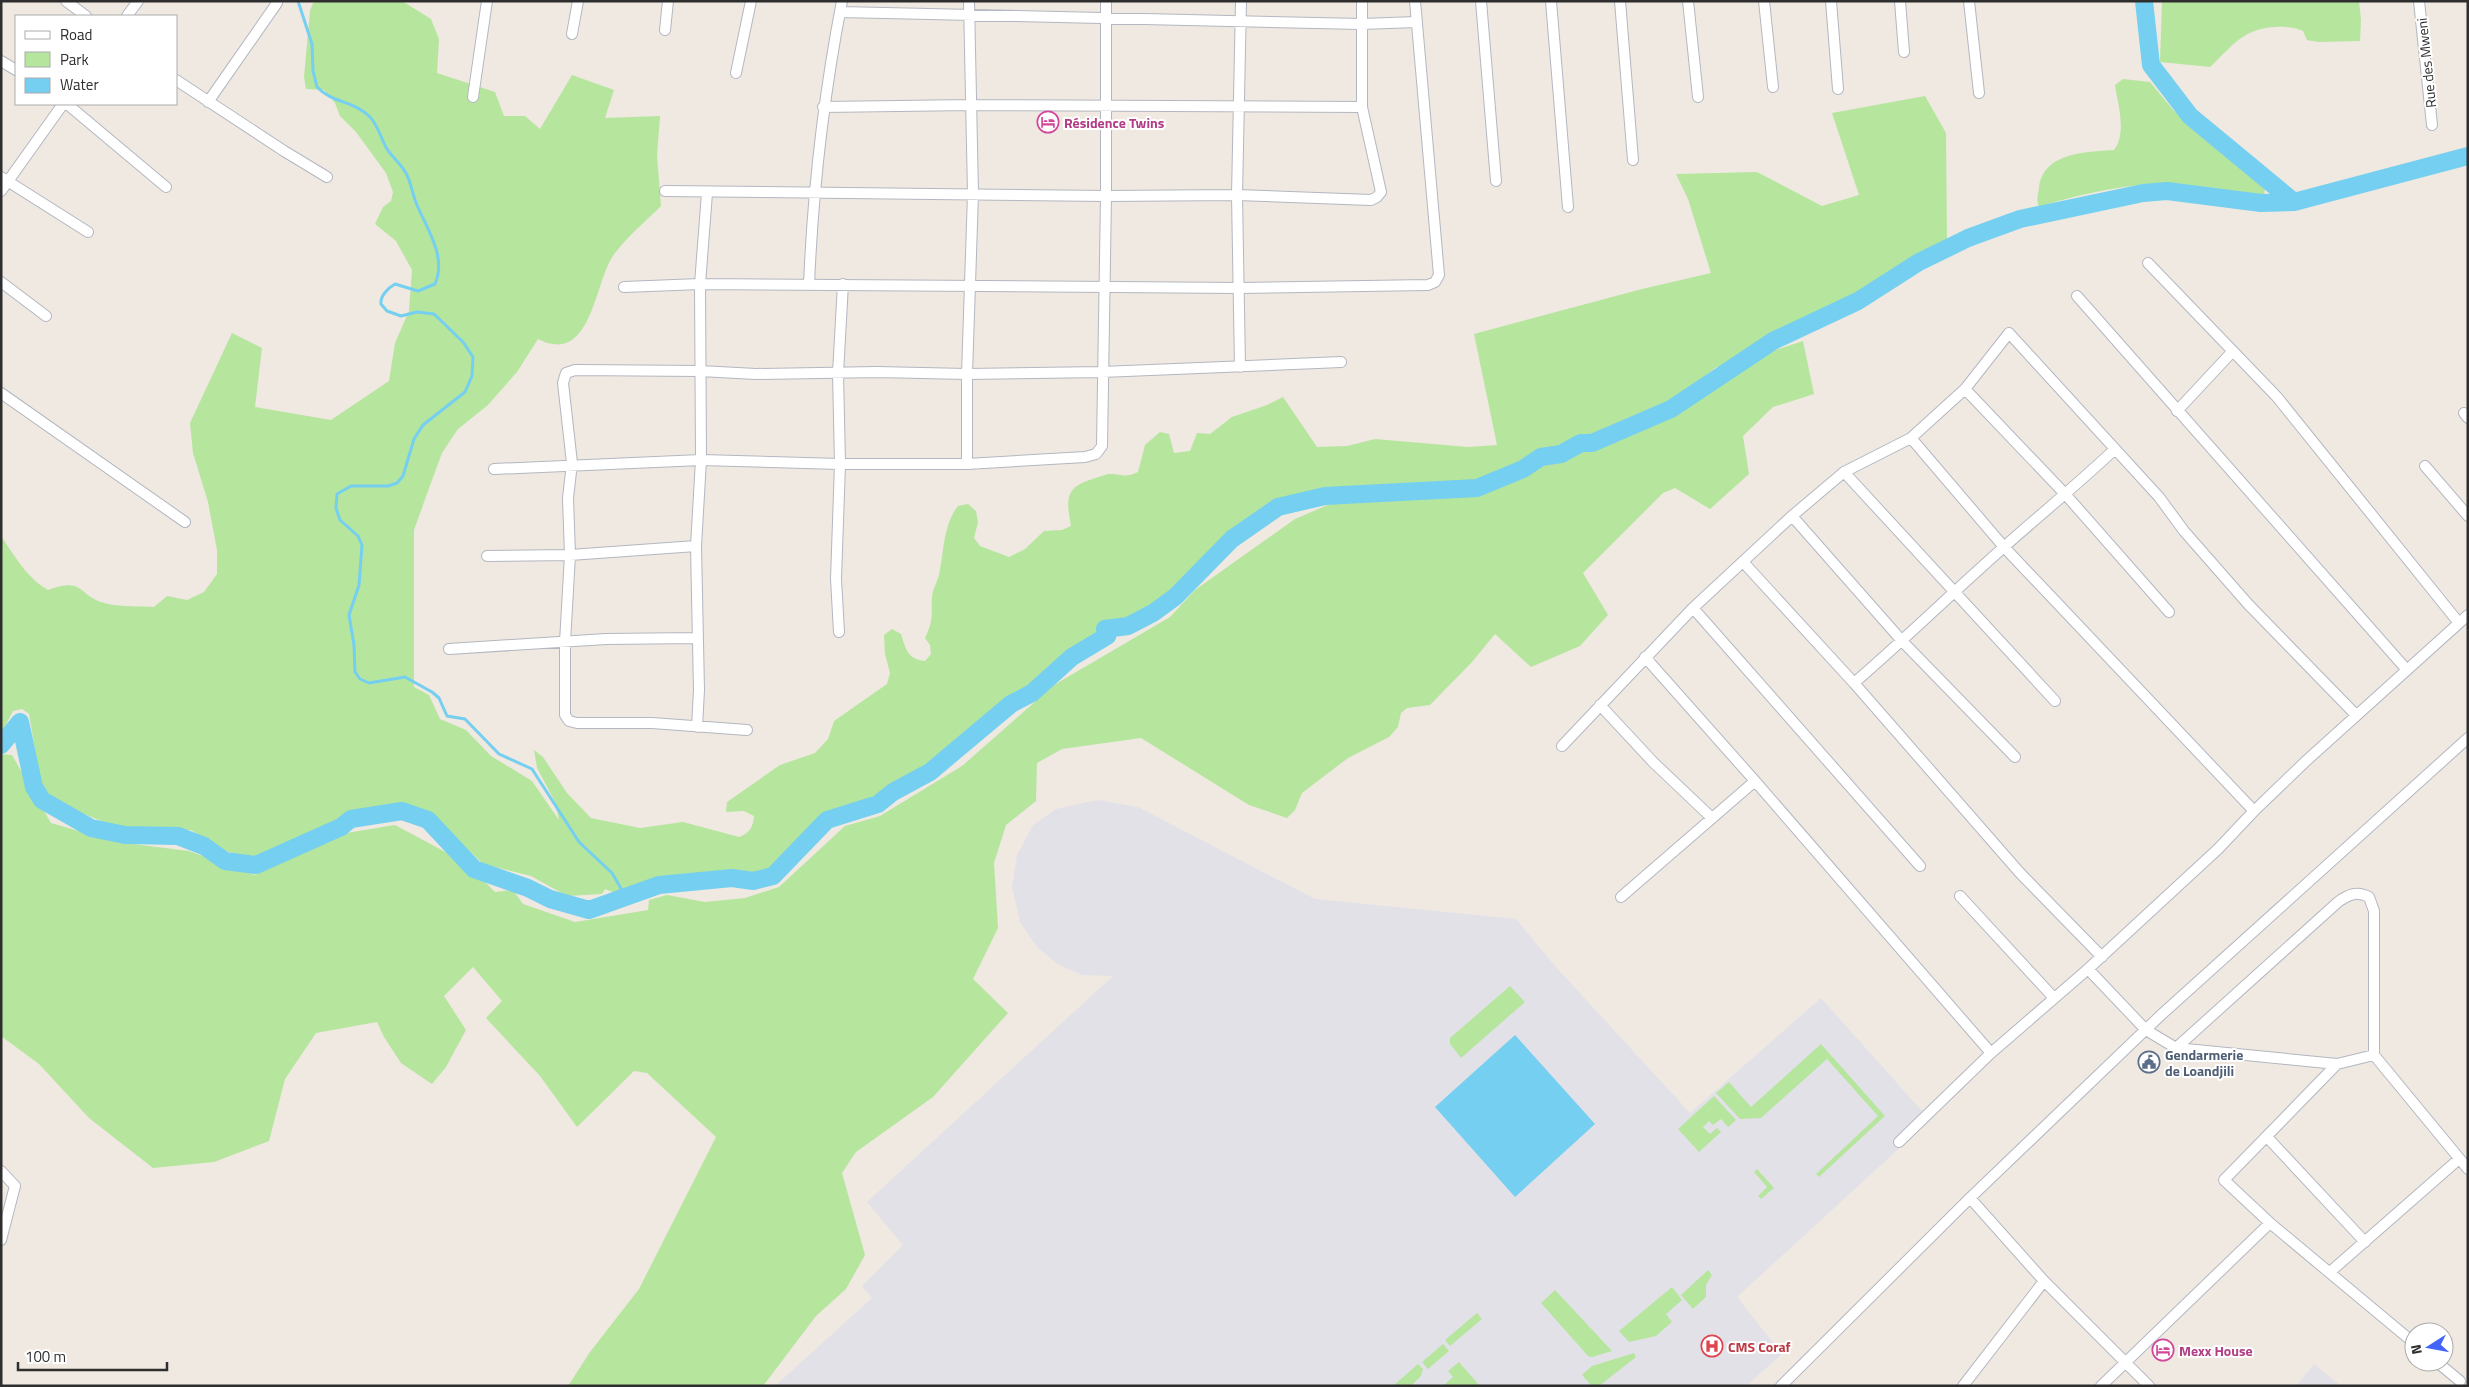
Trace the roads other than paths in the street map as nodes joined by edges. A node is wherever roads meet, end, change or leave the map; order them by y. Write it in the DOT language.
graph roads {
  1 [pos="66,1"];
  2 [pos="138,1"];
  3 [pos="487,1"];
  4 [pos="578,1"];
  5 [pos="668,1"];
  6 [pos="751,1"];
  7 [pos="842,1"];
  8 [pos="969,1"];
  9 [pos="1106,1"];
  10 [pos="1241,1"];
  11 [pos="1362,1"];
  12 [pos="1415,1"];
  13 [pos="1481,1"];
  14 [pos="1551,1"];
  15 [pos="1620,1"];
  16 [pos="1688,1"];
  17 [pos="1764,1"];
  18 [pos="1831,1"];
  19 [pos="1900,1"];
  20 [pos="1969,1"];
  21 [pos="2419,1"];
  22 [pos="278,3"];
  23 [pos="840,12"];
  24 [pos="85,15"];
  25 [pos="128,15"];
  26 [pos="969,17"];
  27 [pos="1106,17"];
  28 [pos="1241,20"];
  29 [pos="1417,22"];
  30 [pos="1361,24"];
  31 [pos="665,30"];
  32 [pos="572,34"];
  33 [pos="1904,52"];
  34 [pos="1,61"];
  35 [pos="15,69"];
  36 [pos="736,73"];
  37 [pos="178,81"];
  38 [pos="1773,87"];
  39 [pos="1838,89"];
  40 [pos="1979,94"];
  41 [pos="473,96"];
  42 [pos="1698,97"];
  43 [pos="208,102"];
  44 [pos="62,105"];
  45 [pos="68,105"];
  46 [pos="971,105"];
  47 [pos="1239,105"];
  48 [pos="823,107"];
  49 [pos="1106,107"];
  50 [pos="1362,107"];
  51 [pos="2432,125"];
  52 [pos="1633,160"];
  53 [pos="327,177"];
  54 [pos="4,180"];
  55 [pos="1496,182"];
  56 [pos="166,187"];
  57 [pos="1,191"];
  58 [pos="665,191"];
  59 [pos="707,193"];
  60 [pos="813,194"];
  61 [pos="973,194"];
  62 [pos="1237,195"];
  63 [pos="1106,196"];
  64 [pos="1568,207"];
  65 [pos="88,232"];
  66 [pos="2148,263"];
  67 [pos="1,282"];
  68 [pos="700,284"];
  69 [pos="843,284"];
  70 [pos="809,285"];
  71 [pos="970,285"];
  72 [pos="1103,286"];
  73 [pos="624,287"];
  74 [pos="1240,288"];
  75 [pos="2077,296"];
  76 [pos="46,316"];
  77 [pos="2232,352"];
  78 [pos="1341,362"];
  79 [pos="1240,367"];
  80 [pos="700,371"];
  81 [pos="1102,372"];
  82 [pos="838,373"];
  83 [pos="967,374"];
  84 [pos="1965,389"];
  85 [pos="1,393"];
  86 [pos="2177,411"];
  87 [pos="1912,438"];
  88 [pos="2115,449"];
  89 [pos="701,460"];
  90 [pos="572,463"];
  91 [pos="840,464"];
  92 [pos="967,464"];
  93 [pos="2426,466"];
  94 [pos="494,468"];
  95 [pos="1844,472"];
  96 [pos="2066,495"];
  97 [pos="1792,516"];
  98 [pos="2468,516"];
  99 [pos="185,522"];
  100 [pos="696,546"];
  101 [pos="2004,547"];
  102 [pos="570,555"];
  103 [pos="487,556"];
  104 [pos="1744,563"];
  105 [pos="1956,592"];
  106 [pos="1693,608"];
  107 [pos="2169,612"];
  108 [pos="2468,615"];
  109 [pos="2459,623"];
  110 [pos="839,632"];
  111 [pos="697,638"];
  112 [pos="565,642"];
  113 [pos="1903,642"];
  114 [pos="449,649"];
  115 [pos="1645,657"];
  116 [pos="2407,670"];
  117 [pos="1854,683"];
  118 [pos="2055,701"];
  119 [pos="1600,705"];
  120 [pos="2356,715"];
  121 [pos="698,726"];
  122 [pos="747,730"];
  123 [pos="2466,742"];
  124 [pos="1562,746"];
  125 [pos="2015,757"];
  126 [pos="1756,781"];
  127 [pos="2254,810"];
  128 [pos="1712,818"];
  129 [pos="1920,866"];
  130 [pos="1960,896"];
  131 [pos="1621,897"];
  132 [pos="2102,957"];
  133 [pos="2088,969"];
  134 [pos="2054,998"];
  135 [pos="2146,1030"];
  136 [pos="2176,1048"];
  137 [pos="1991,1053"];
  138 [pos="2374,1055"];
  139 [pos="2337,1064"];
  140 [pos="2267,1137"];
  141 [pos="1899,1142"];
  142 [pos="2459,1160"];
  143 [pos="2468,1168"];
  144 [pos="1,1171"];
  145 [pos="1970,1198"];
  146 [pos="2270,1223"];
  147 [pos="1,1240"];
  148 [pos="2365,1242"];
  149 [pos="2330,1272"];
  150 [pos="2044,1281"];
  151 [pos="2404,1335"];
  152 [pos="2124,1361"];
  153 [pos="2449,1372"];
  154 [pos="2460,1381"];
  155 [pos="1782,1386"];
  156 [pos="1963,1386"];
  157 [pos="2101,1386"];
  158 [pos="2148,1386"];
  1 -- 24 [label="street"];
  2 -- 25 [label="street"];
  3 -- 41 [label="street"];
  4 -- 32 [label="street"];
  5 -- 31 [label="street"];
  6 -- 36 [label="street"];
  7 -- 23 [label="street"];
  8 -- 26 [label="street"];
  9 -- 27 [label="street"];
  10 -- 28 [label="street"];
  11 -- 30 [label="street"];
  12 -- 29 [label="street"];
  13 -- 55 [label="street"];
  14 -- 64 [label="street"];
  15 -- 52 [label="street"];
  16 -- 42 [label="street"];
  17 -- 38 [label="street"];
  18 -- 39 [label="street"];
  19 -- 33 [label="street"];
  20 -- 40 [label="street"];
  21 -- 51 [label="street, Rue des Mweni"];
  22 -- 43 [label="street"];
  23 -- 26 [label="street"];
  23 -- 48 [label="street"];
  26 -- 27 [label="street"];
  26 -- 46 [label="street"];
  27 -- 28 [label="street"];
  27 -- 49 [label="street"];
  28 -- 30 [label="street"];
  28 -- 47 [label="street"];
  29 -- 30 [label="street"];
  29 -- 74 [label="street"];
  30 -- 50 [label="street"];
  34 -- 35 [label="street"];
  37 -- 43 [label="street"];
  43 -- 53 [label="street"];
  44 -- 54 [label="street"];
  45 -- 56 [label="street"];
  46 -- 48 [label="street"];
  46 -- 49 [label="street"];
  46 -- 61 [label="street"];
  47 -- 49 [label="street"];
  47 -- 50 [label="street"];
  47 -- 62 [label="street"];
  48 -- 60 [label="street"];
  49 -- 63 [label="street"];
  50 -- 62 [label="street"];
  54 -- 57 [label="street"];
  54 -- 65 [label="street"];
  58 -- 59 [label="street"];
  59 -- 60 [label="street"];
  59 -- 68 [label="street"];
  60 -- 61 [label="street"];
  60 -- 70 [label="street"];
  61 -- 63 [label="street"];
  61 -- 71 [label="street"];
  62 -- 63 [label="street"];
  62 -- 74 [label="street"];
  63 -- 72 [label="street"];
  66 -- 77 [label="street"];
  67 -- 76 [label="street"];
  68 -- 70 [label="street"];
  68 -- 73 [label="street"];
  68 -- 80 [label="street"];
  69 -- 70 [label="street"];
  69 -- 71 [label="street"];
  69 -- 82 [label="street"];
  71 -- 72 [label="street"];
  71 -- 83 [label="street"];
  72 -- 74 [label="street"];
  72 -- 81 [label="street"];
  74 -- 79 [label="street"];
  75 -- 86 [label="street"];
  77 -- 86 [label="street"];
  77 -- 109 [label="street"];
  78 -- 79 [label="street"];
  79 -- 81 [label="street"];
  80 -- 82 [label="street"];
  80 -- 89 [label="street"];
  80 -- 90 [label="street"];
  81 -- 83 [label="street"];
  81 -- 92 [label="street"];
  82 -- 83 [label="street"];
  82 -- 91 [label="street"];
  83 -- 92 [label="street"];
  84 -- 87 [label="street"];
  84 -- 88 [label="street"];
  84 -- 96 [label="street"];
  85 -- 99 [label="street"];
  86 -- 116 [label="street"];
  87 -- 95 [label="street"];
  87 -- 101 [label="street"];
  88 -- 96 [label="street"];
  88 -- 120 [label="street"];
  89 -- 90 [label="street"];
  89 -- 91 [label="street"];
  89 -- 100 [label="street"];
  90 -- 94 [label="street"];
  90 -- 102 [label="street"];
  91 -- 92 [label="street"];
  91 -- 110 [label="street"];
  93 -- 98 [label="street"];
  95 -- 97 [label="street"];
  95 -- 105 [label="street"];
  96 -- 101 [label="street"];
  96 -- 107 [label="street"];
  97 -- 104 [label="street"];
  97 -- 113 [label="street"];
  100 -- 102 [label="street"];
  100 -- 111 [label="street"];
  101 -- 105 [label="street"];
  101 -- 127 [label="street"];
  102 -- 103 [label="street"];
  102 -- 112 [label="street"];
  104 -- 106 [label="street"];
  104 -- 117 [label="street"];
  105 -- 113 [label="street"];
  105 -- 118 [label="street"];
  106 -- 115 [label="street"];
  106 -- 129 [label="street"];
  108 -- 109 [label="street"];
  109 -- 116 [label="street"];
  111 -- 112 [label="street"];
  111 -- 121 [label="street"];
  112 -- 114 [label="street"];
  112 -- 121 [label="street"];
  113 -- 117 [label="street"];
  113 -- 125 [label="street"];
  115 -- 119 [label="street"];
  115 -- 126 [label="street"];
  116 -- 120 [label="street"];
  117 -- 132 [label="street"];
  119 -- 124 [label="street"];
  119 -- 128 [label="street"];
  120 -- 127 [label="street"];
  121 -- 122 [label="street"];
  123 -- 135 [label="street"];
  126 -- 128 [label="street"];
  126 -- 137 [label="street"];
  127 -- 132 [label="street"];
  128 -- 131 [label="street"];
  130 -- 134 [label="street"];
  132 -- 133 [label="street"];
  133 -- 134 [label="street"];
  133 -- 135 [label="street"];
  134 -- 137 [label="street"];
  135 -- 136 [label="street"];
  135 -- 145 [label="street"];
  136 -- 138 [label="street"];
  136 -- 139 [label="street"];
  137 -- 141 [label="street"];
  138 -- 139 [label="street"];
  138 -- 142 [label="street"];
  139 -- 140 [label="street"];
  140 -- 146 [label="street"];
  140 -- 148 [label="street"];
  142 -- 143 [label="street"];
  142 -- 148 [label="street"];
  144 -- 147 [label="street"];
  145 -- 150 [label="street"];
  145 -- 155 [label="street"];
  146 -- 149 [label="street"];
  146 -- 152 [label="street"];
  148 -- 149 [label="street"];
  149 -- 151 [label="street"];
  150 -- 152 [label="street"];
  150 -- 156 [label="street"];
  152 -- 157 [label="street"];
  152 -- 158 [label="street"];
  153 -- 154 [label="street"];
}
